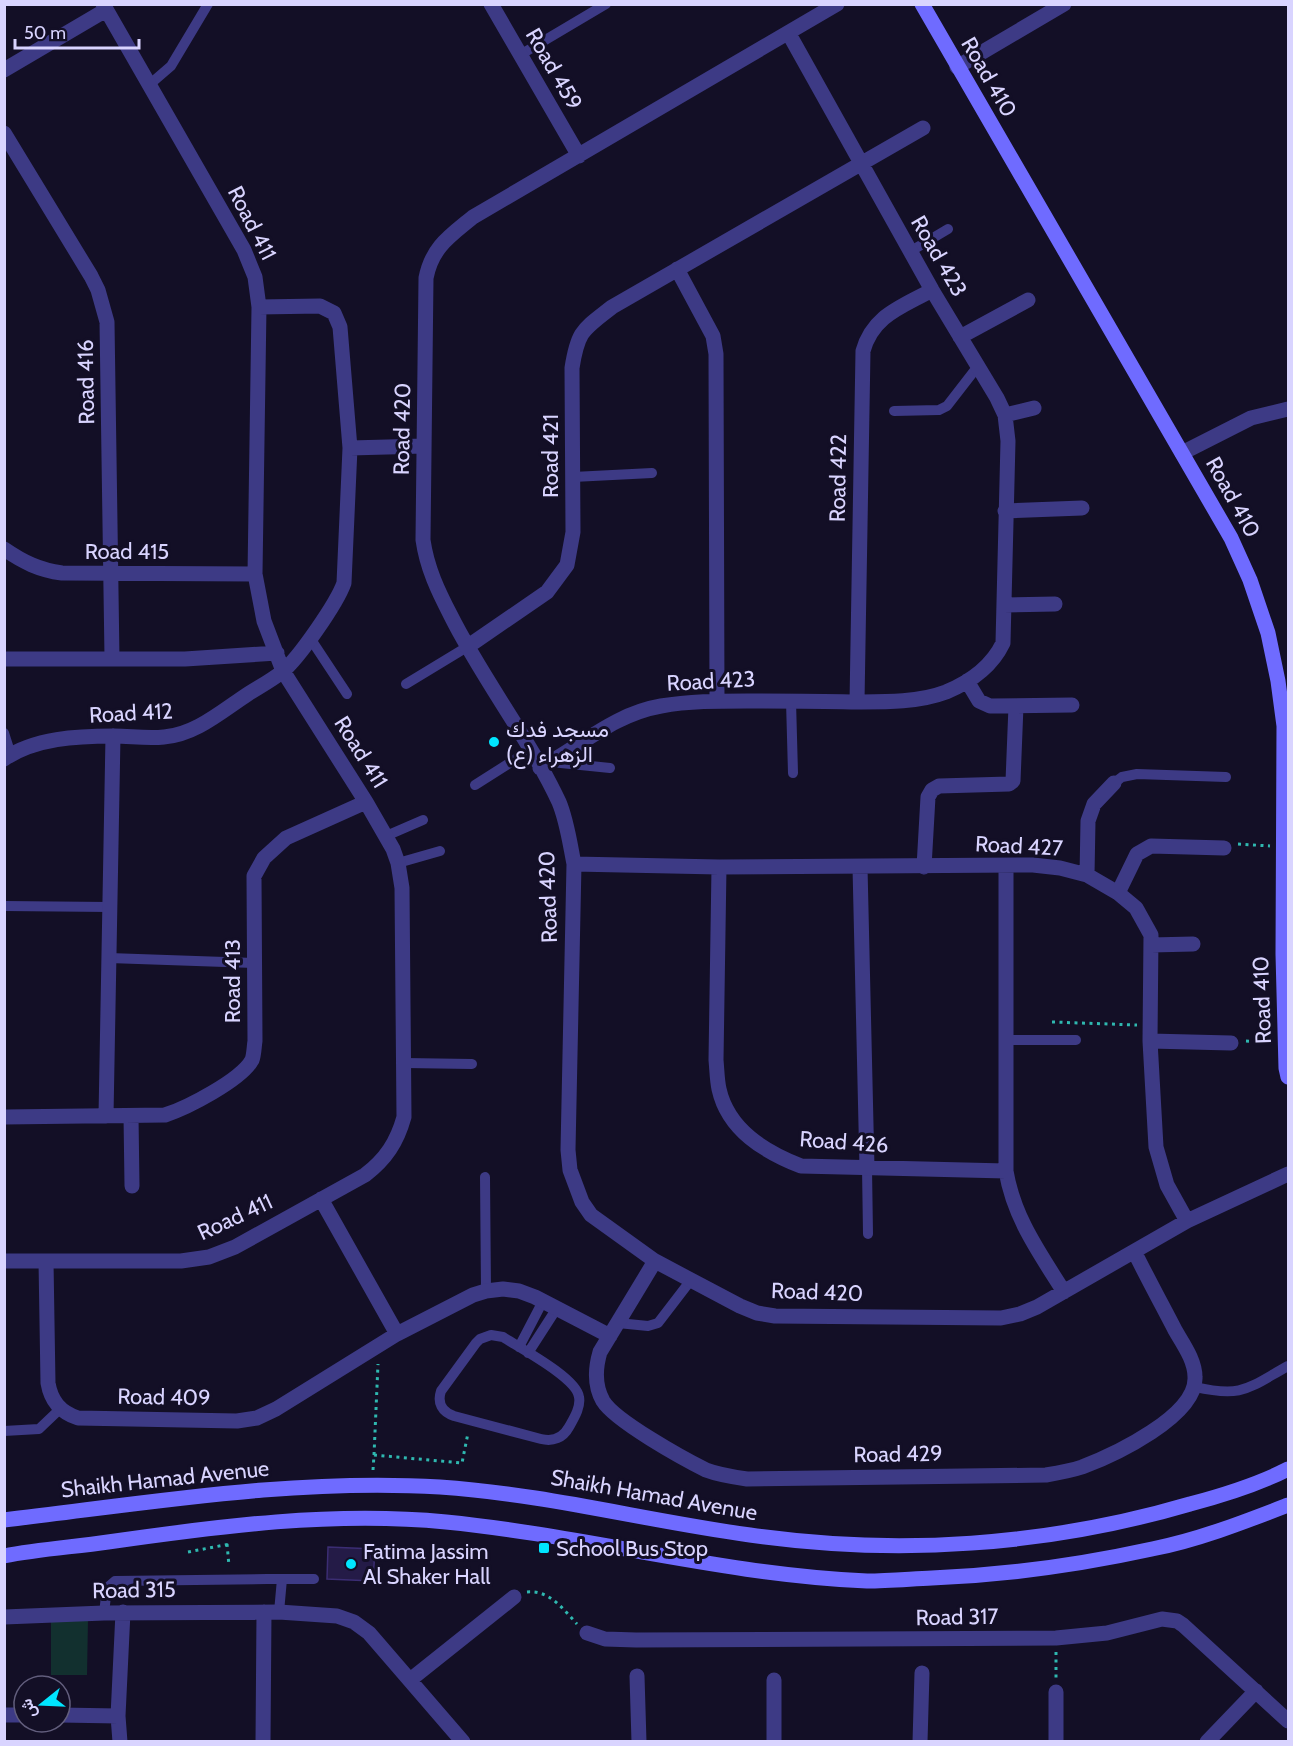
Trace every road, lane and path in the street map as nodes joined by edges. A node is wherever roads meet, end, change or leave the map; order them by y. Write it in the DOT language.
graph roads {
  1 [pos="208,4"];
  2 [pos="491,4"];
  3 [pos="837,4"];
  4 [pos="922,4"];
  5 [pos="1064,4"];
  6 [pos="600,6"];
  7 [pos="104,7"];
  8 [pos="789,34"];
  9 [pos="520,54"];
  10 [pos="957,67"];
  11 [pos="4,70"];
  12 [pos="149,85"];
  13 [pos="923,128"];
  14 [pos="4,133"];
  15 [pos="579,156"];
  16 [pos="861,165"];
  17 [pos="948,229"];
  18 [pos="910,252"];
  19 [pos="677,269"];
  20 [pos="932,290"];
  21 [pos="1028,300"];
  22 [pos="259,307"];
  23 [pos="960,337"];
  24 [pos="978,366"];
  25 [pos="1034,408"];
  26 [pos="1288,409"];
  27 [pos="894,411"];
  28 [pos="1005,415"];
  29 [pos="424,446"];
  30 [pos="350,448"];
  31 [pos="1182,453"];
  32 [pos="652,473"];
  33 [pos="573,477"];
  34 [pos="1082,508"];
  35 [pos="1005,511"];
  36 [pos="4,549"];
  37 [pos="111,573"];
  38 [pos="255,574"];
  39 [pos="1004,604"];
  40 [pos="1055,604"];
  41 [pos="310,638"];
  42 [pos="467,647"];
  43 [pos="276,653"];
  44 [pos="112,658"];
  45 [pos="4,659"];
  46 [pos="283,671"];
  47 [pos="968,681"];
  48 [pos="406,684"];
  49 [pos="347,694"];
  50 [pos="717,701"];
  51 [pos="791,701"];
  52 [pos="857,702"];
  53 [pos="1072,705"];
  54 [pos="1016,706"];
  55 [pos="4,732"];
  56 [pos="113,736"];
  57 [pos="530,750"];
  58 [pos="8,757"];
  59 [pos="545,765"];
  60 [pos="610,768"];
  61 [pos="793,773"];
  62 [pos="1226,777"];
  63 [pos="1114,783"];
  64 [pos="476,785"];
  65 [pos="366,802"];
  66 [pos="423,820"];
  67 [pos="386,836"];
  68 [pos="1284,847"];
  69 [pos="1224,848"];
  70 [pos="440,851"];
  71 [pos="398,863"];
  72 [pos="574,864"];
  73 [pos="1006,866"];
  74 [pos="719,867"];
  75 [pos="860,867"];
  76 [pos="924,867"];
  77 [pos="1286,869"];
  78 [pos="1087,876"];
  79 [pos="1118,893"];
  80 [pos="4,906"];
  81 [pos="110,906"];
  82 [pos="1193,944"];
  83 [pos="1151,945"];
  84 [pos="109,958"];
  85 [pos="254,963"];
  86 [pos="1053,1022"];
  87 [pos="1150,1033"];
  88 [pos="1006,1040"];
  89 [pos="1076,1040"];
  90 [pos="1231,1043"];
  91 [pos="1286,1043"];
  92 [pos="405,1063"];
  93 [pos="471,1064"];
  94 [pos="1288,1077"];
  95 [pos="106,1116"];
  96 [pos="131,1116"];
  97 [pos="4,1117"];
  98 [pos="867,1168"];
  99 [pos="1006,1171"];
  100 [pos="1288,1174"];
  101 [pos="484,1177"];
  102 [pos="132,1186"];
  103 [pos="321,1199"];
  104 [pos="1187,1221"];
  105 [pos="868,1234"];
  106 [pos="1135,1253"];
  107 [pos="4,1261"];
  108 [pos="46,1261"];
  109 [pos="655,1261"];
  110 [pos="691,1280"];
  111 [pos="486,1291"];
  112 [pos="1064,1292"];
  113 [pos="550,1305"];
  114 [pos="614,1329"];
  115 [pos="397,1334"];
  116 [pos="379,1346"];
  117 [pos="524,1350"];
  118 [pos="1288,1366"];
  119 [pos="1195,1387"];
  120 [pos="60,1409"];
  121 [pos="4,1431"];
  122 [pos="467,1438"];
  123 [pos="465,1451"];
  124 [pos="374,1455"];
  125 [pos="1288,1470"];
  126 [pos="1288,1505"];
  127 [pos="4,1520"];
  128 [pos="227,1544"];
  129 [pos="5,1556"];
  130 [pos="230,1579"];
  131 [pos="282,1579"];
  132 [pos="314,1579"];
  133 [pos="514,1597"];
  134 [pos="123,1612"];
  135 [pos="264,1612"];
  136 [pos="279,1612"];
  137 [pos="104,1613"];
  138 [pos="4,1617"];
  139 [pos="587,1634"];
  140 [pos="1056,1638"];
  141 [pos="922,1673"];
  142 [pos="637,1676"];
  143 [pos="410,1680"];
  144 [pos="774,1680"];
  145 [pos="1256,1691"];
  146 [pos="1056,1692"];
  147 [pos="72,1715"];
  148 [pos="118,1716"];
  149 [pos="1288,1721"];
  150 [pos="120,1742"];
  151 [pos="263,1742"];
  152 [pos="463,1742"];
  153 [pos="639,1742"];
  154 [pos="774,1742"];
  155 [pos="920,1742"];
  156 [pos="1056,1742"];
  157 [pos="1207,1742"];
  1 -- 12 [label="lane"];
  2 -- 9 [label="street, Road 459"];
  3 -- 8 [label="street, Road 420"];
  4 -- 10 [label="main road, Road 410"];
  5 -- 10 [label="street"];
  6 -- 9 [label="lane"];
  7 -- 11 [label="street"];
  7 -- 12 [label="street, Road 411"];
  8 -- 15 [label="street, Road 420"];
  8 -- 16 [label="street, Road 423"];
  9 -- 15 [label="street, Road 459"];
  10 -- 31 [label="main road, Road 410"];
  12 -- 22 [label="street, Road 411"];
  13 -- 16 [label="street, Road 421"];
  14 -- 37 [label="street, Road 416"];
  15 -- 29 [label="street, Road 420"];
  16 -- 18 [label="street, Road 423"];
  16 -- 19 [label="street, Road 421"];
  17 -- 18 [label="lane"];
  18 -- 20 [label="street, Road 423"];
  19 -- 33 [label="street, Road 421"];
  19 -- 50 [label="street"];
  20 -- 23 [label="street, Road 423"];
  20 -- 52 [label="street, Road 422"];
  21 -- 23 [label="street"];
  22 -- 30 [label="street, Road 412"];
  22 -- 38 [label="street, Road 411"];
  23 -- 24 [label="street, Road 423"];
  24 -- 27 [label="lane"];
  24 -- 28 [label="street, Road 423"];
  25 -- 28 [label="street"];
  26 -- 31 [label="street"];
  28 -- 35 [label="street, Road 423"];
  29 -- 30 [label="street"];
  29 -- 42 [label="street, Road 420"];
  30 -- 41 [label="street, Road 412"];
  31 -- 68 [label="main road, Road 410"];
  32 -- 33 [label="lane"];
  33 -- 42 [label="street, Road 421"];
  34 -- 35 [label="street"];
  35 -- 39 [label="street, Road 423"];
  36 -- 37 [label="street, Road 415"];
  37 -- 38 [label="street, Road 415"];
  37 -- 44 [label="street, Road 416"];
  38 -- 43 [label="street, Road 411"];
  39 -- 40 [label="street"];
  39 -- 47 [label="street, Road 423"];
  41 -- 46 [label="street, Road 412"];
  41 -- 49 [label="lane"];
  42 -- 48 [label="lane"];
  42 -- 57 [label="street, Road 420"];
  43 -- 44 [label="street"];
  43 -- 46 [label="street, Road 411"];
  44 -- 45 [label="street"];
  46 -- 56 [label="street, Road 412"];
  46 -- 65 [label="street, Road 411"];
  47 -- 52 [label="street, Road 423"];
  47 -- 54 [label="street"];
  50 -- 51 [label="street, Road 423"];
  50 -- 59 [label="street, Road 423"];
  51 -- 52 [label="street, Road 423"];
  51 -- 61 [label="lane"];
  53 -- 54 [label="street"];
  54 -- 76 [label="street"];
  55 -- 58 [label="lane"];
  56 -- 58 [label="street, Road 412"];
  56 -- 81 [label="street"];
  57 -- 59 [label="street, Road 420"];
  57 -- 64 [label="lane"];
  59 -- 60 [label="lane"];
  59 -- 72 [label="street, Road 420"];
  62 -- 63 [label="lane"];
  63 -- 78 [label="street"];
  65 -- 67 [label="street, Road 411"];
  65 -- 85 [label="street, Road 413"];
  66 -- 67 [label="lane"];
  67 -- 71 [label="street, Road 411"];
  68 -- 69 [label="path"];
  68 -- 77 [label="main road, Road 410"];
  69 -- 79 [label="street"];
  70 -- 71 [label="lane"];
  71 -- 92 [label="street, Road 411"];
  72 -- 74 [label="street, Road 427"];
  72 -- 109 [label="street, Road 420"];
  73 -- 76 [label="street, Road 427"];
  73 -- 78 [label="street, Road 427"];
  73 -- 88 [label="street"];
  74 -- 75 [label="street, Road 427"];
  74 -- 98 [label="street, Road 426"];
  75 -- 76 [label="street, Road 427"];
  75 -- 98 [label="street"];
  77 -- 91 [label="main road, Road 410"];
  78 -- 79 [label="street, Road 427"];
  79 -- 83 [label="street, Road 427"];
  80 -- 81 [label="lane"];
  81 -- 84 [label="street"];
  82 -- 83 [label="street"];
  83 -- 87 [label="street, Road 427"];
  84 -- 85 [label="lane"];
  84 -- 95 [label="street"];
  85 -- 96 [label="street, Road 413"];
  86 -- 87 [label="path"];
  87 -- 90 [label="street"];
  87 -- 104 [label="street, Road 427"];
  88 -- 89 [label="lane"];
  88 -- 99 [label="street"];
  90 -- 91 [label="path"];
  91 -- 94 [label="main road, Road 410"];
  92 -- 93 [label="lane"];
  92 -- 103 [label="street, Road 411"];
  95 -- 96 [label="street, Road 413"];
  95 -- 97 [label="street, Road 413"];
  96 -- 102 [label="street"];
  98 -- 99 [label="street, Road 426"];
  98 -- 105 [label="lane"];
  99 -- 112 [label="street"];
  100 -- 104 [label="street, Road 420"];
  101 -- 111 [label="lane"];
  103 -- 108 [label="street, Road 411"];
  103 -- 115 [label="street"];
  104 -- 106 [label="street, Road 420"];
  106 -- 112 [label="street, Road 420"];
  106 -- 119 [label="street"];
  107 -- 108 [label="street, Road 411"];
  108 -- 120 [label="street"];
  109 -- 110 [label="street, Road 420"];
  109 -- 114 [label="street, Road 429"];
  110 -- 112 [label="street, Road 420"];
  110 -- 114 [label="lane"];
  111 -- 113 [label="street, Road 409"];
  111 -- 115 [label="street, Road 409"];
  113 -- 114 [label="street, Road 409"];
  113 -- 117 [label="lane"];
  113 -- 117 [label="lane"];
  114 -- 119 [label="street, Road 429"];
  115 -- 116 [label="street, Road 409"];
  116 -- 120 [label="street, Road 409"];
  116 -- 124 [label="path"];
  117 -- 117 [label="lane"];
  118 -- 119 [label="lane"];
  120 -- 121 [label="lane"];
  122 -- 123 [label="path"];
  125 -- 127 [label="main road, Shaikh Hamad Avenue"];
  126 -- 129 [label="main road"];
  128 -- 130 [label="path"];
  130 -- 131 [label="lane"];
  130 -- 137 [label="lane"];
  131 -- 132 [label="lane"];
  131 -- 136 [label="lane"];
  133 -- 139 [label="path"];
  133 -- 143 [label="street"];
  134 -- 135 [label="street, Road 315"];
  134 -- 137 [label="street, Road 315"];
  134 -- 148 [label="street"];
  135 -- 136 [label="street, Road 315"];
  135 -- 151 [label="street"];
  136 -- 143 [label="street, Road 315"];
  137 -- 138 [label="street, Road 315"];
  139 -- 140 [label="street, Road 317"];
  140 -- 145 [label="street, Road 317"];
  140 -- 146 [label="path"];
  141 -- 155 [label="street"];
  142 -- 153 [label="street"];
  143 -- 152 [label="street, Road 315"];
  144 -- 154 [label="street"];
  145 -- 149 [label="street, Road 317"];
  145 -- 157 [label="street"];
  146 -- 156 [label="street"];
  147 -- 148 [label="street"];
  148 -- 150 [label="street"];
}
